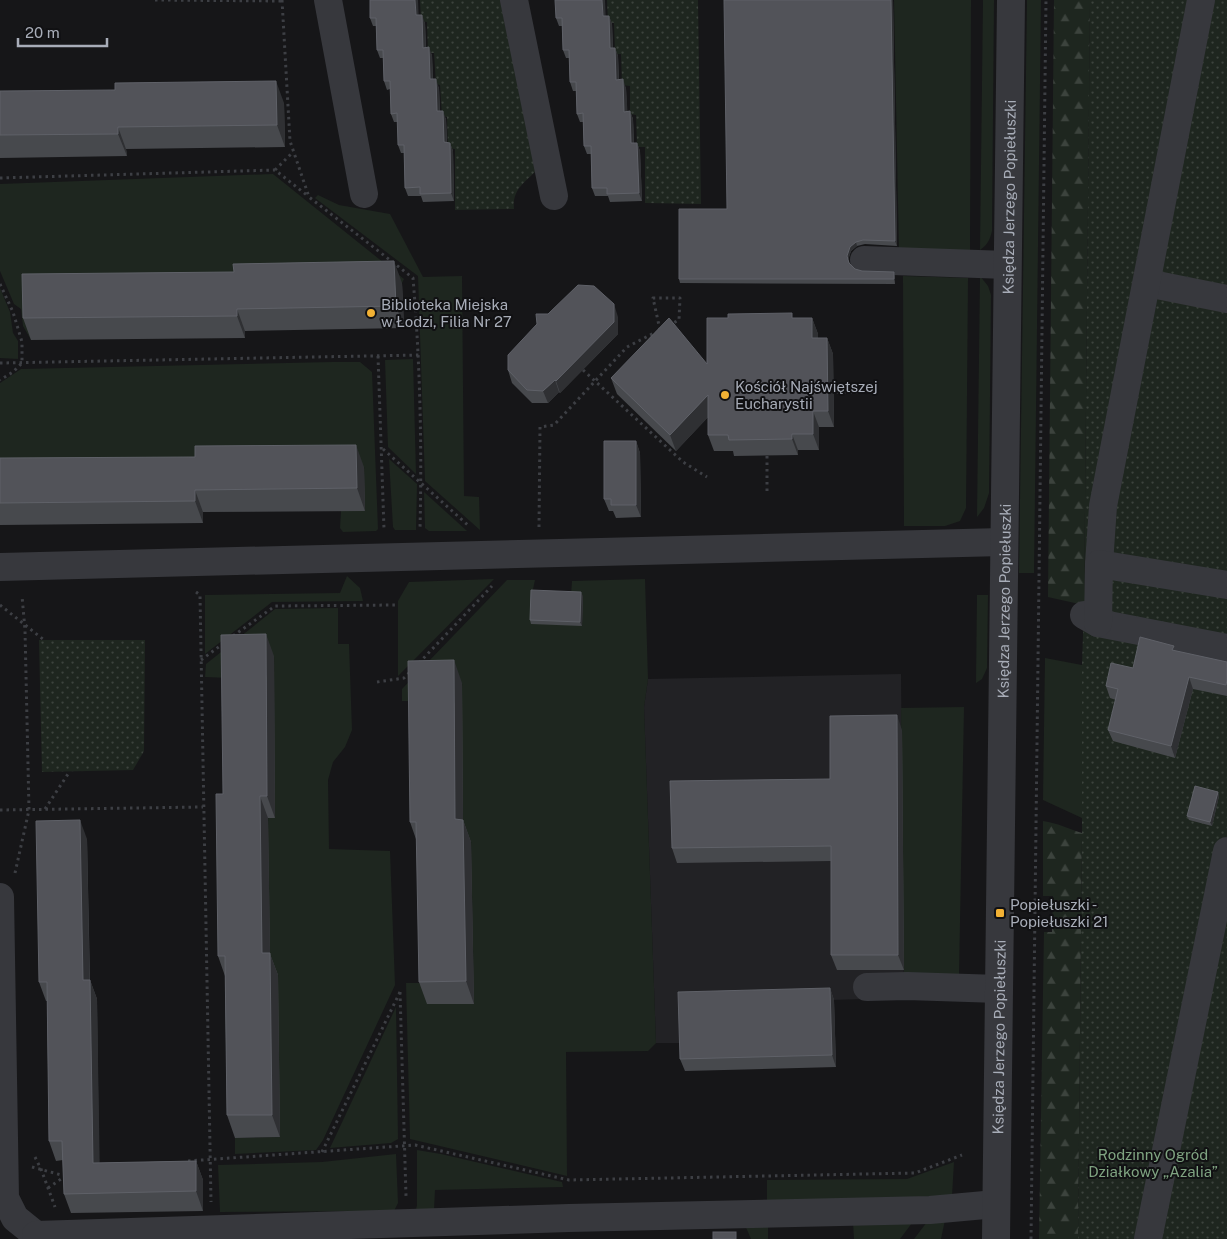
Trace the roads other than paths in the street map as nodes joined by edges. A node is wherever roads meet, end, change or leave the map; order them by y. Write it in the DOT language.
graph roads {
  1 [pos="328,0"];
  2 [pos="514,0"];
  3 [pos="1010,0"];
  4 [pos="1201,0"];
  5 [pos="364,194"];
  6 [pos="554,196"];
  7 [pos="864,260"];
  8 [pos="1007,265"];
  9 [pos="1147,283"];
  10 [pos="1227,298"];
  11 [pos="1004,542"];
  12 [pos="1099,564"];
  13 [pos="0,567"];
  14 [pos="1227,585"];
  15 [pos="1227,648"];
  16 [pos="1227,851"];
  17 [pos="0,897"];
  18 [pos="867,987"];
  19 [pos="999,989"];
  20 [pos="996,1204"];
  21 [pos="36,1237"];
  22 [pos="985,1239"];
  23 [pos="996,1239"];
  24 [pos="1148,1239"];
  1 -- 5 [label="street"];
  2 -- 6 [label="street"];
  3 -- 8 [label="street, Księdza Jerzego Popiełuszki"];
  4 -- 9 [label="street"];
  7 -- 8 [label="street"];
  8 -- 11 [label="street, Księdza Jerzego Popiełuszki"];
  9 -- 10 [label="street"];
  9 -- 12 [label="street"];
  11 -- 13 [label="street"];
  11 -- 19 [label="street, Księdza Jerzego Popiełuszki"];
  12 -- 14 [label="street"];
  12 -- 15 [label="street"];
  16 -- 24 [label="street"];
  17 -- 21 [label="street"];
  18 -- 19 [label="street"];
  19 -- 20 [label="street, Księdza Jerzego Popiełuszki"];
  20 -- 21 [label="street"];
  20 -- 22 [label="street, Księdza Jerzego Popiełuszki"];
  20 -- 23 [label="street, Księdza Jerzego Popiełuszki"];
}
